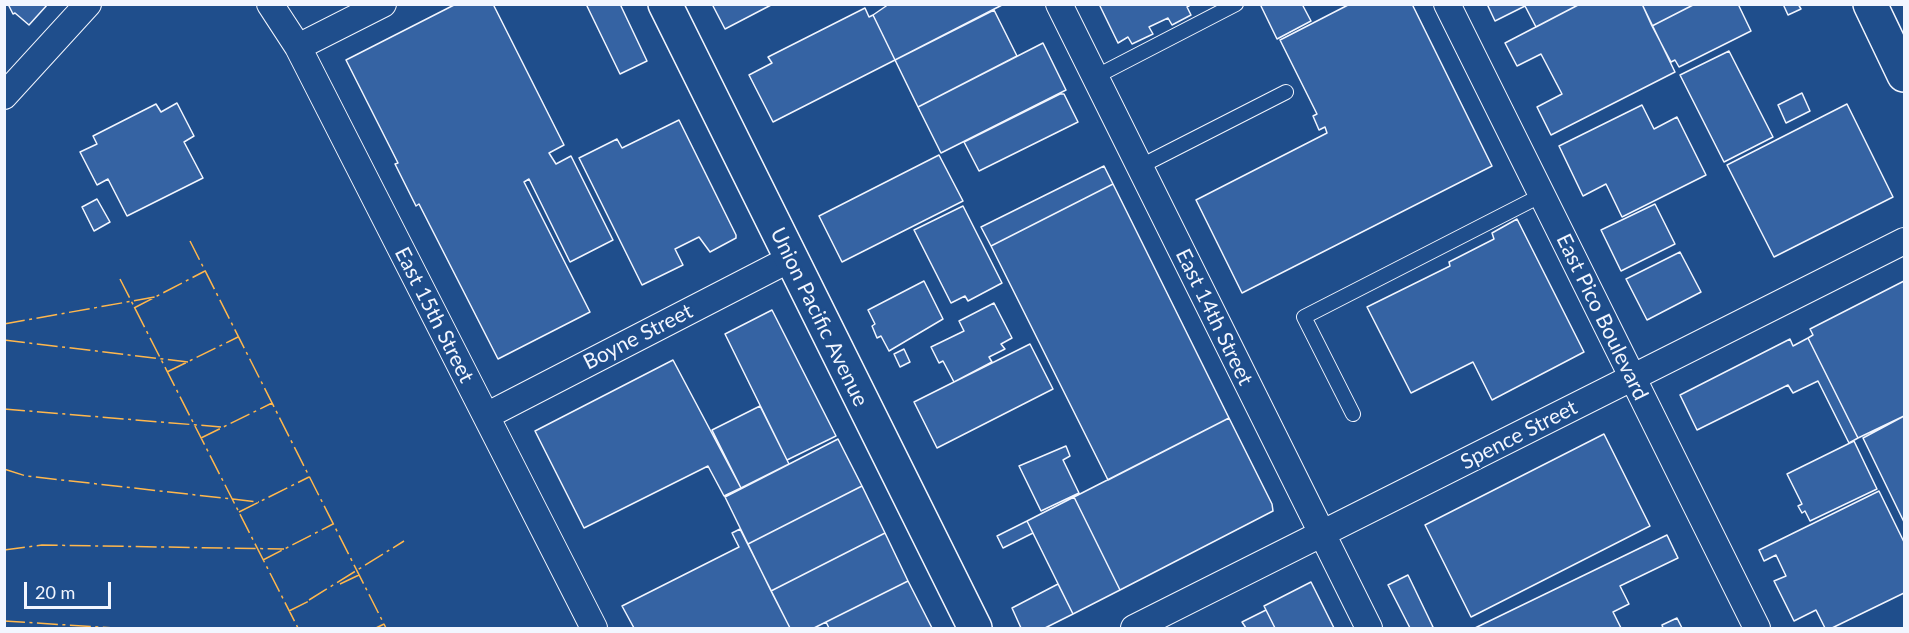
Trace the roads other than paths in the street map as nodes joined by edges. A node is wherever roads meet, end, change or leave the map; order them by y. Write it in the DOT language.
graph roads {
  1 [pos="88,4"];
  2 [pos="270,4"];
  3 [pos="383,4"];
  4 [pos="665,4"];
  5 [pos="1059,4"];
  6 [pos="1236,4"];
  7 [pos="1447,4"];
  8 [pos="1869,4"];
  9 [pos="298,47"];
  10 [pos="1905,75"];
  11 [pos="1095,77"];
  12 [pos="1286,92"];
  13 [pos="4,96"];
  14 [pos="1139,167"];
  15 [pos="1542,195"];
  16 [pos="1905,241"];
  17 [pos="790,259"];
  18 [pos="1632,378"];
  19 [pos="1353,414"];
  20 [pos="486,416"];
  21 [pos="1322,534"];
  22 [pos="594,628"];
  23 [pos="975,628"];
  24 [pos="1134,628"];
  25 [pos="1369,628"];
  26 [pos="1757,628"];
  1 -- 13 [label="street"];
  2 -- 9 [label="street, East 15th Street"];
  3 -- 9 [label="street"];
  4 -- 17 [label="street, Union Pacific Avenue"];
  5 -- 11 [label="street, East 14th Street"];
  6 -- 11 [label="lane"];
  7 -- 15 [label="street, East Pico Boulevard"];
  8 -- 10 [label="street"];
  9 -- 20 [label="street, East 15th Street"];
  11 -- 14 [label="street, East 14th Street"];
  12 -- 14 [label="lane"];
  14 -- 21 [label="street, East 14th Street"];
  15 -- 18 [label="street, East Pico Boulevard"];
  15 -- 19 [label="lane"];
  16 -- 18 [label="street, Spence Street"];
  17 -- 20 [label="street, Boyne Street"];
  17 -- 23 [label="street, Union Pacific Avenue"];
  18 -- 21 [label="street, Spence Street"];
  18 -- 26 [label="street, East Pico Boulevard"];
  20 -- 22 [label="street, East 15th Street"];
  21 -- 24 [label="street, Spence Street"];
  21 -- 25 [label="street, East 14th Street"];
}
